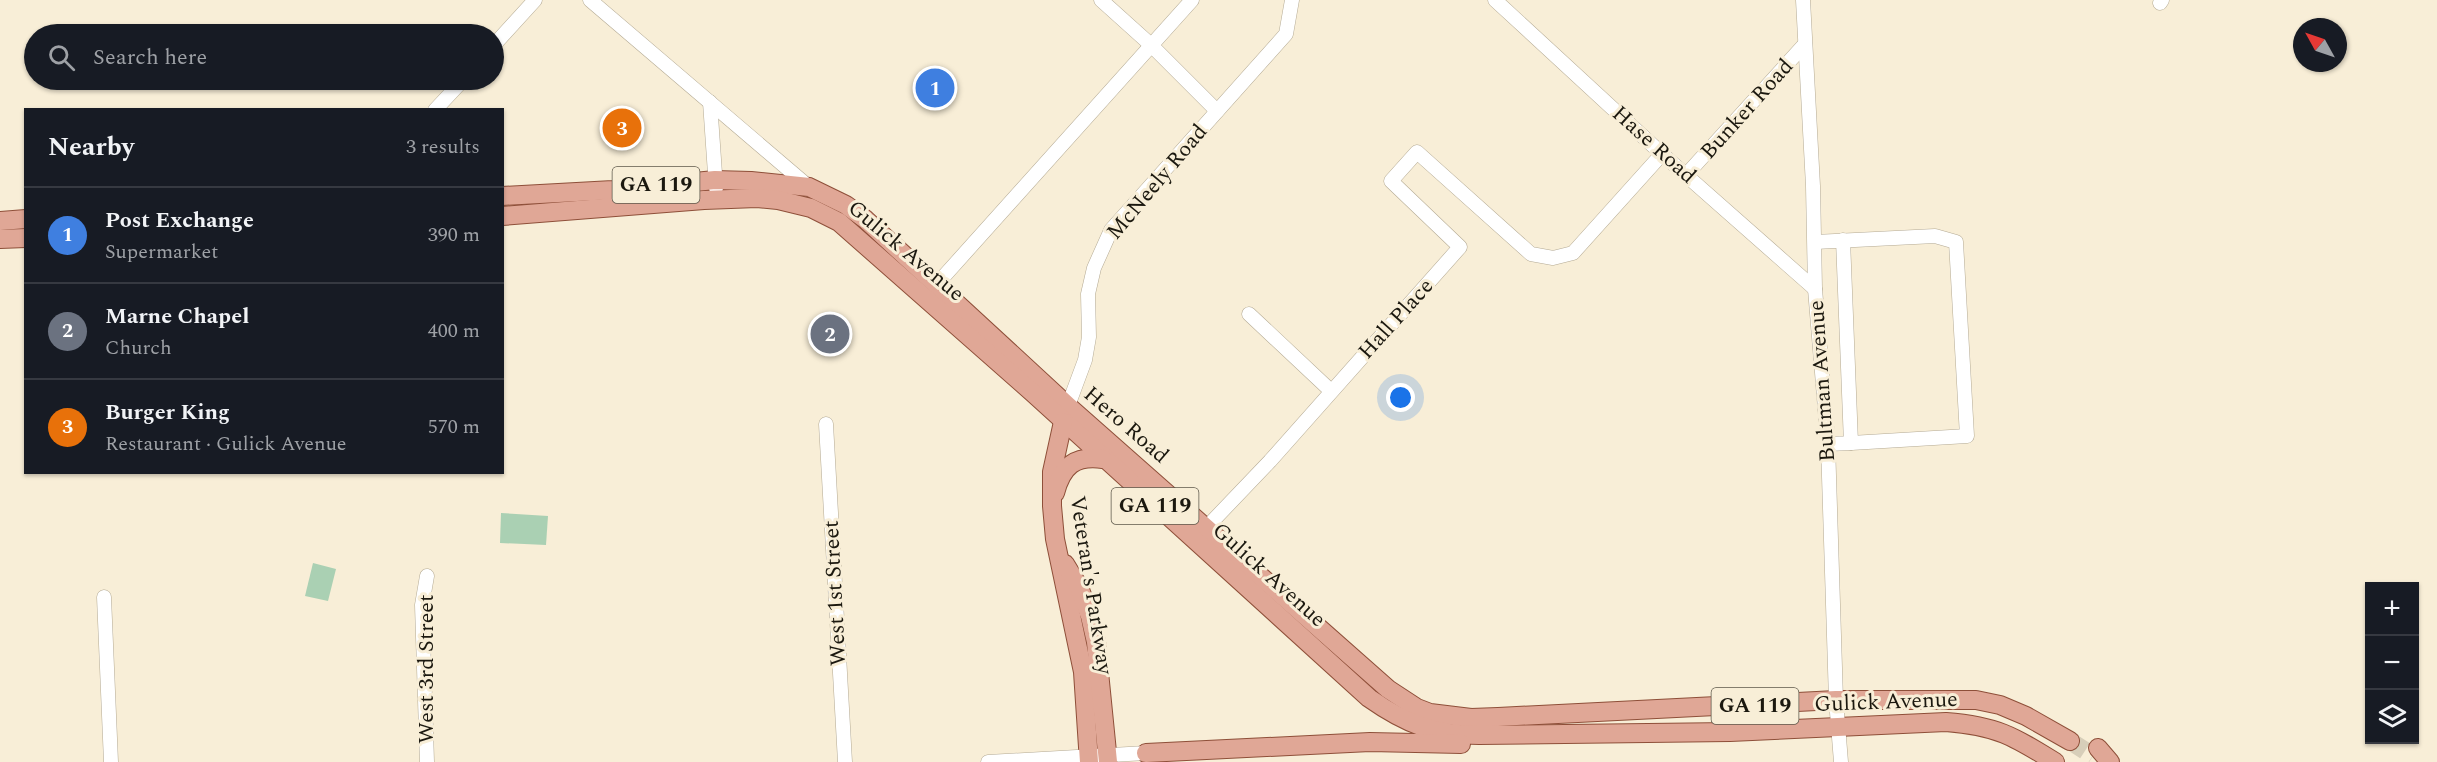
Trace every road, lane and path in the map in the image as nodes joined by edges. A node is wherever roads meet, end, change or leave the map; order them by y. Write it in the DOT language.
graph roads {
  1 [pos="535,0"];
  2 [pos="590,0"];
  3 [pos="1101,0"];
  4 [pos="1192,0"];
  5 [pos="1292,0"];
  6 [pos="1495,0"];
  7 [pos="1803,0"];
  8 [pos="504,34"];
  9 [pos="1805,44"];
  10 [pos="1151,45"];
  11 [pos="454,90"];
  12 [pos="710,102"];
  13 [pos="437,108"];
  14 [pos="1217,111"];
  15 [pos="1662,154"];
  16 [pos="1687,174"];
  17 [pos="715,180"];
  18 [pos="808,186"];
  19 [pos="504,196"];
  20 [pos="718,200"];
  21 [pos="504,216"];
  22 [pos="24,219"];
  23 [pos="0,221"];
  24 [pos="24,238"];
  25 [pos="0,239"];
  26 [pos="1843,240"];
  27 [pos="1815,242"];
  28 [pos="936,284"];
  29 [pos="1815,289"];
  30 [pos="1249,314"];
  31 [pos="1331,391"];
  32 [pos="1065,414"];
  33 [pos="826,424"];
  34 [pos="1851,443"];
  35 [pos="1827,444"];
  36 [pos="1103,459"];
  37 [pos="1052,506"];
  38 [pos="1206,528"];
  39 [pos="1059,552"];
  40 [pos="427,576"];
  41 [pos="104,597"];
  42 [pos="1836,700"];
  43 [pos="1838,727"];
  44 [pos="1564,734"];
  45 [pos="2064,744"];
  46 [pos="1146,753"];
  47 [pos="1089,759"];
  48 [pos="1108,759"];
  49 [pos="111,762"];
  50 [pos="427,762"];
  51 [pos="845,762"];
  52 [pos="988,762"];
  53 [pos="1841,762"];
  1 -- 8 [label="street"];
  2 -- 12 [label="street"];
  3 -- 10 [label="street"];
  4 -- 10 [label="street"];
  5 -- 14 [label="street, McNeely Road"];
  6 -- 15 [label="street, Hase Road"];
  7 -- 9 [label="street, Bultman Avenue"];
  9 -- 16 [label="street, Bunker Road"];
  9 -- 27 [label="street, Bultman Avenue"];
  10 -- 14 [label="street"];
  10 -- 28 [label="street"];
  11 -- 13 [label="street"];
  12 -- 17 [label="street"];
  12 -- 18 [label="street"];
  14 -- 32 [label="street, McNeely Road"];
  15 -- 16 [label="street, Hase Road"];
  15 -- 31 [label="street, Hall Place"];
  16 -- 29 [label="street, Hase Road"];
  17 -- 18 [label="main road, GA 119"];
  17 -- 19 [label="main road, GA 119"];
  17 -- 20 [label="street"];
  18 -- 28 [label="main road, Hero Road / GA 119"];
  20 -- 21 [label="main road, Gulick Avenue / GA 119"];
  20 -- 32 [label="main road, Gulick Avenue / GA 119"];
  22 -- 23 [label="main road"];
  24 -- 25 [label="main road"];
  26 -- 27 [label="street"];
  26 -- 34 [label="street"];
  26 -- 34 [label="street"];
  27 -- 29 [label="street, Bultman Avenue"];
  28 -- 32 [label="main road, Hero Road / GA 119"];
  29 -- 35 [label="street, Bultman Avenue"];
  30 -- 31 [label="street"];
  31 -- 38 [label="street, Hall Place"];
  32 -- 36 [label="main road, Gulick Avenue / GA 119"];
  32 -- 37 [label="main road, Veteran's Parkway"];
  32 -- 38 [label="main road, Hero Road / GA 119"];
  33 -- 51 [label="street, West 1st Street"];
  34 -- 35 [label="street"];
  35 -- 42 [label="street, Bultman Avenue"];
  36 -- 37 [label="main road"];
  36 -- 44 [label="main road, Gulick Avenue / GA 119"];
  37 -- 39 [label="main road, Veteran's Parkway"];
  38 -- 42 [label="main road, Hero Road / GA 119"];
  39 -- 47 [label="main road, Veteran's Parkway"];
  39 -- 48 [label="main road"];
  40 -- 50 [label="street, West 3rd Street"];
  41 -- 49 [label="street"];
  42 -- 43 [label="street, Bultman Avenue"];
  42 -- 45 [label="main road, GA 119"];
  43 -- 44 [label="main road, Gulick Avenue / GA 119"];
  43 -- 45 [label="main road, Gulick Avenue / GA 119"];
  43 -- 53 [label="street, Bultman Avenue"];
  44 -- 46 [label="main road"];
  46 -- 48 [label="street"];
  47 -- 48 [label="street"];
  47 -- 52 [label="street"];
}
